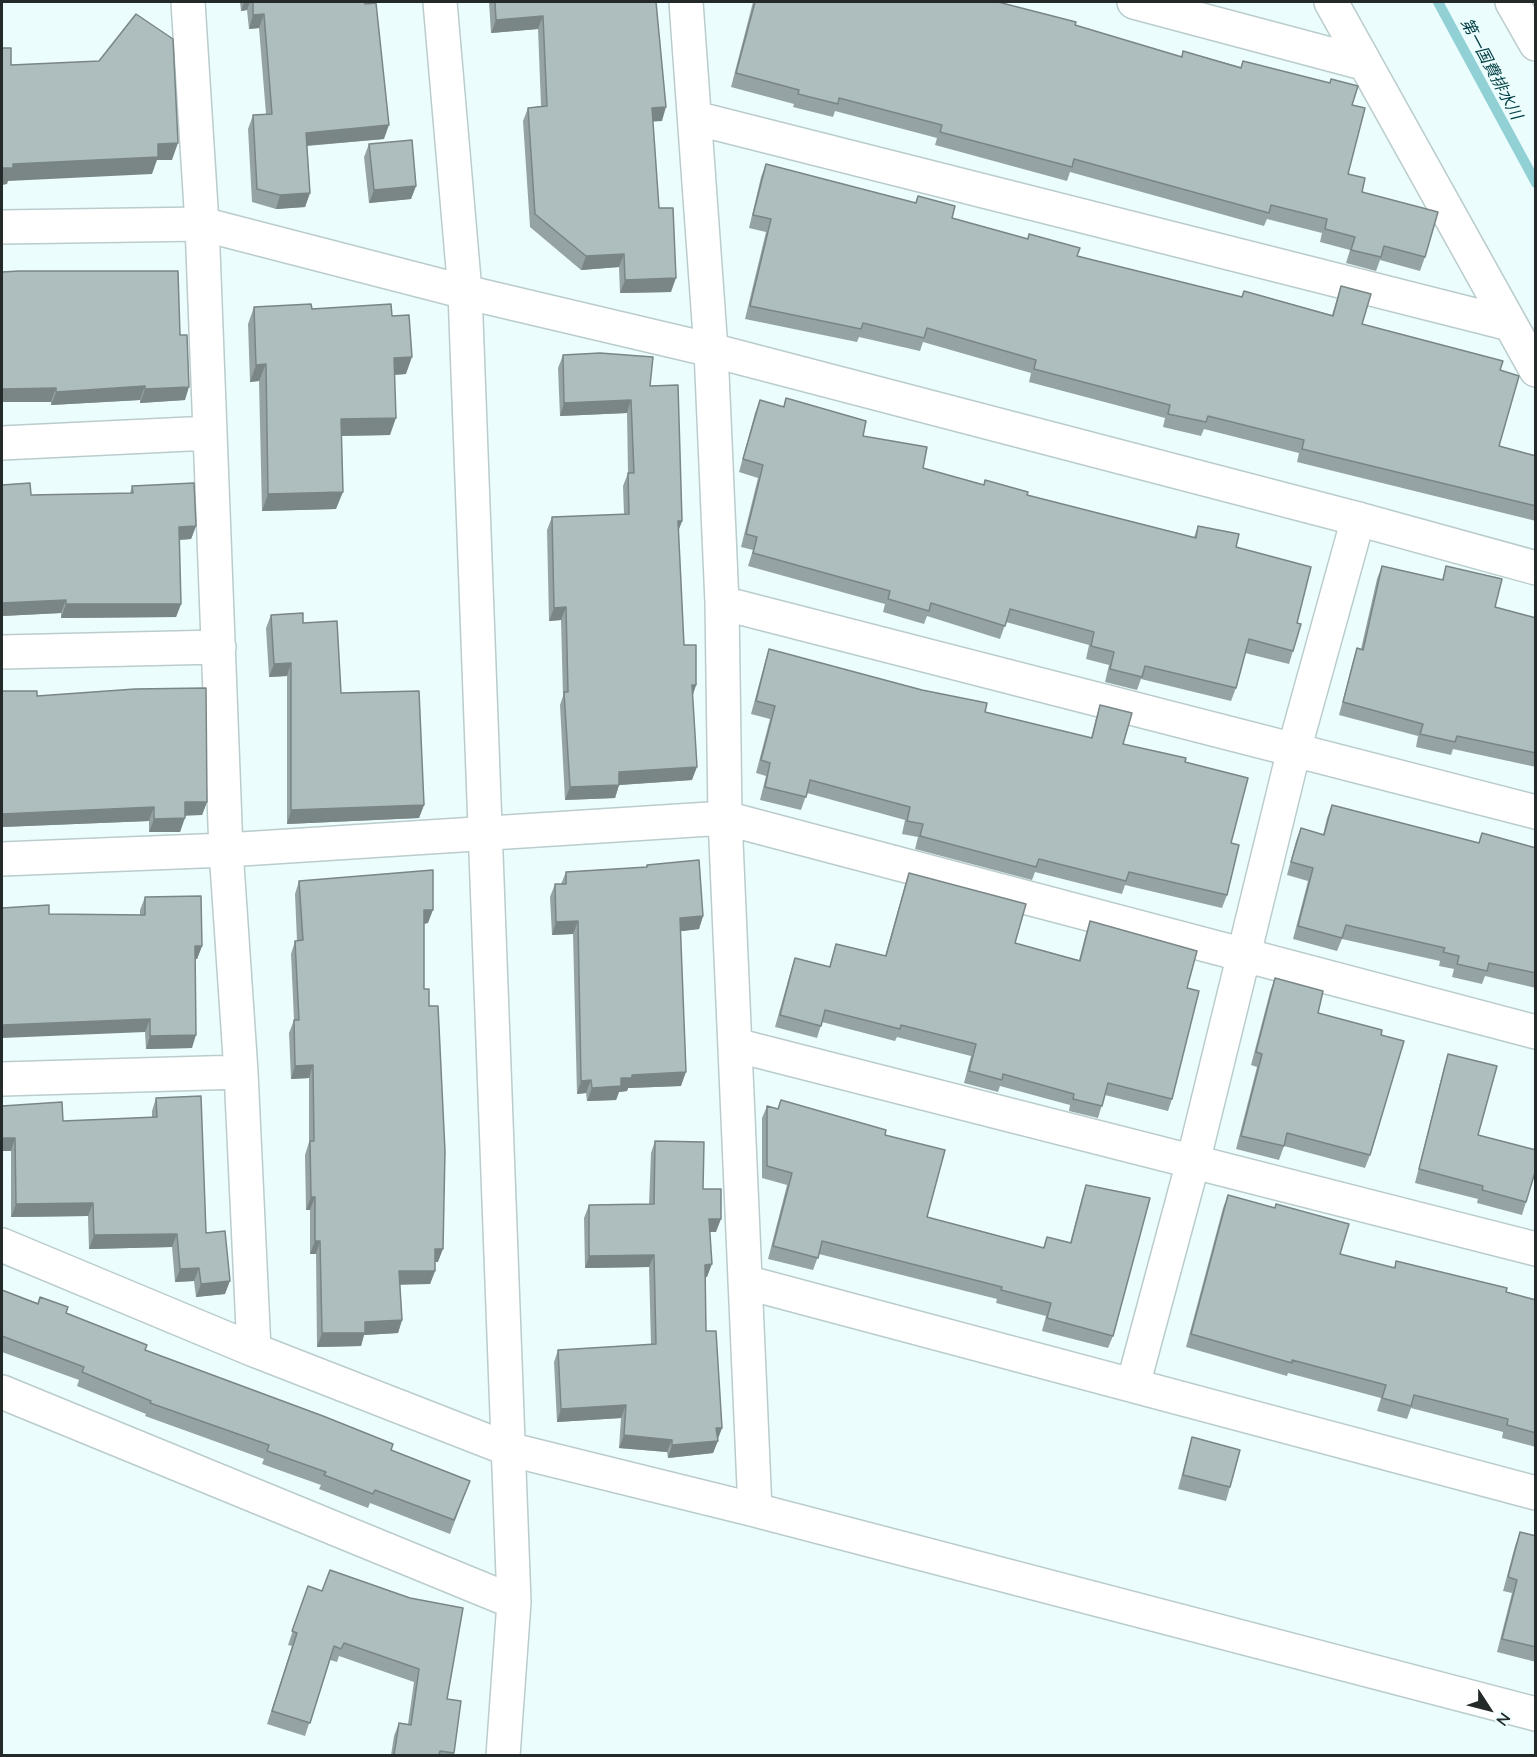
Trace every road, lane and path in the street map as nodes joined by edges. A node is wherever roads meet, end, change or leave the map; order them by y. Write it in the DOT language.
graph roads {
  1 [pos="188,2"];
  2 [pos="440,2"];
  3 [pos="686,2"];
  4 [pos="1134,2"];
  5 [pos="1330,2"];
  6 [pos="1512,2"];
  7 [pos="1536,44"];
  8 [pos="1364,63"];
  9 [pos="695,118"];
  10 [pos="202,224"];
  11 [pos="2,227"];
  12 [pos="465,292"];
  13 [pos="1510,324"];
  14 [pos="711,350"];
  15 [pos="1536,370"];
  16 [pos="210,433"];
  17 [pos="2,443"];
  18 [pos="1358,519"];
  19 [pos="1536,567"];
  20 [pos="722,603"];
  21 [pos="219,647"];
  22 [pos="2,652"];
  23 [pos="1294,750"];
  24 [pos="1536,812"];
  25 [pos="725,818"];
  26 [pos="484,831"];
  27 [pos="226,850"];
  28 [pos="2,859"];
  29 [pos="1243,955"];
  30 [pos="1536,1032"];
  31 [pos="735,1045"];
  32 [pos="241,1072"];
  33 [pos="2,1080"];
  34 [pos="1193,1162"];
  35 [pos="2,1245"];
  36 [pos="1536,1249"];
  37 [pos="745,1282"];
  38 [pos="254,1350"];
  39 [pos="1133,1385"];
  40 [pos="2,1392"];
  41 [pos="508,1449"];
  42 [pos="1536,1493"];
  43 [pos="755,1510"];
  44 [pos="514,1602"];
  45 [pos="1536,1714"];
  46 [pos="503,1755"];
  1 -- 10 [label="street"];
  2 -- 12 [label="street"];
  3 -- 9 [label="street"];
  4 -- 8 [label="street"];
  5 -- 8 [label="street"];
  6 -- 7 [label="street"];
  8 -- 13 [label="street"];
  9 -- 13 [label="street"];
  9 -- 14 [label="street"];
  10 -- 11 [label="street"];
  10 -- 12 [label="street"];
  10 -- 16 [label="street"];
  12 -- 14 [label="street"];
  12 -- 26 [label="street"];
  13 -- 15 [label="street"];
  14 -- 18 [label="street"];
  14 -- 20 [label="street"];
  16 -- 17 [label="street"];
  16 -- 21 [label="street"];
  18 -- 19 [label="street"];
  18 -- 23 [label="street"];
  20 -- 23 [label="street"];
  20 -- 25 [label="street"];
  21 -- 22 [label="street"];
  21 -- 27 [label="street"];
  23 -- 24 [label="street"];
  23 -- 29 [label="street"];
  25 -- 26 [label="street"];
  25 -- 29 [label="street"];
  25 -- 31 [label="street"];
  26 -- 27 [label="street"];
  26 -- 41 [label="street"];
  27 -- 28 [label="street"];
  27 -- 32 [label="street"];
  29 -- 30 [label="street"];
  29 -- 34 [label="street"];
  31 -- 34 [label="street"];
  31 -- 37 [label="street"];
  32 -- 33 [label="street"];
  32 -- 38 [label="street"];
  34 -- 36 [label="street"];
  34 -- 39 [label="street"];
  35 -- 38 [label="street"];
  37 -- 39 [label="street"];
  37 -- 43 [label="street"];
  38 -- 41 [label="street"];
  39 -- 42 [label="street"];
  40 -- 44 [label="street"];
  41 -- 43 [label="street"];
  41 -- 44 [label="street"];
  43 -- 45 [label="street"];
  44 -- 46 [label="street"];
}
